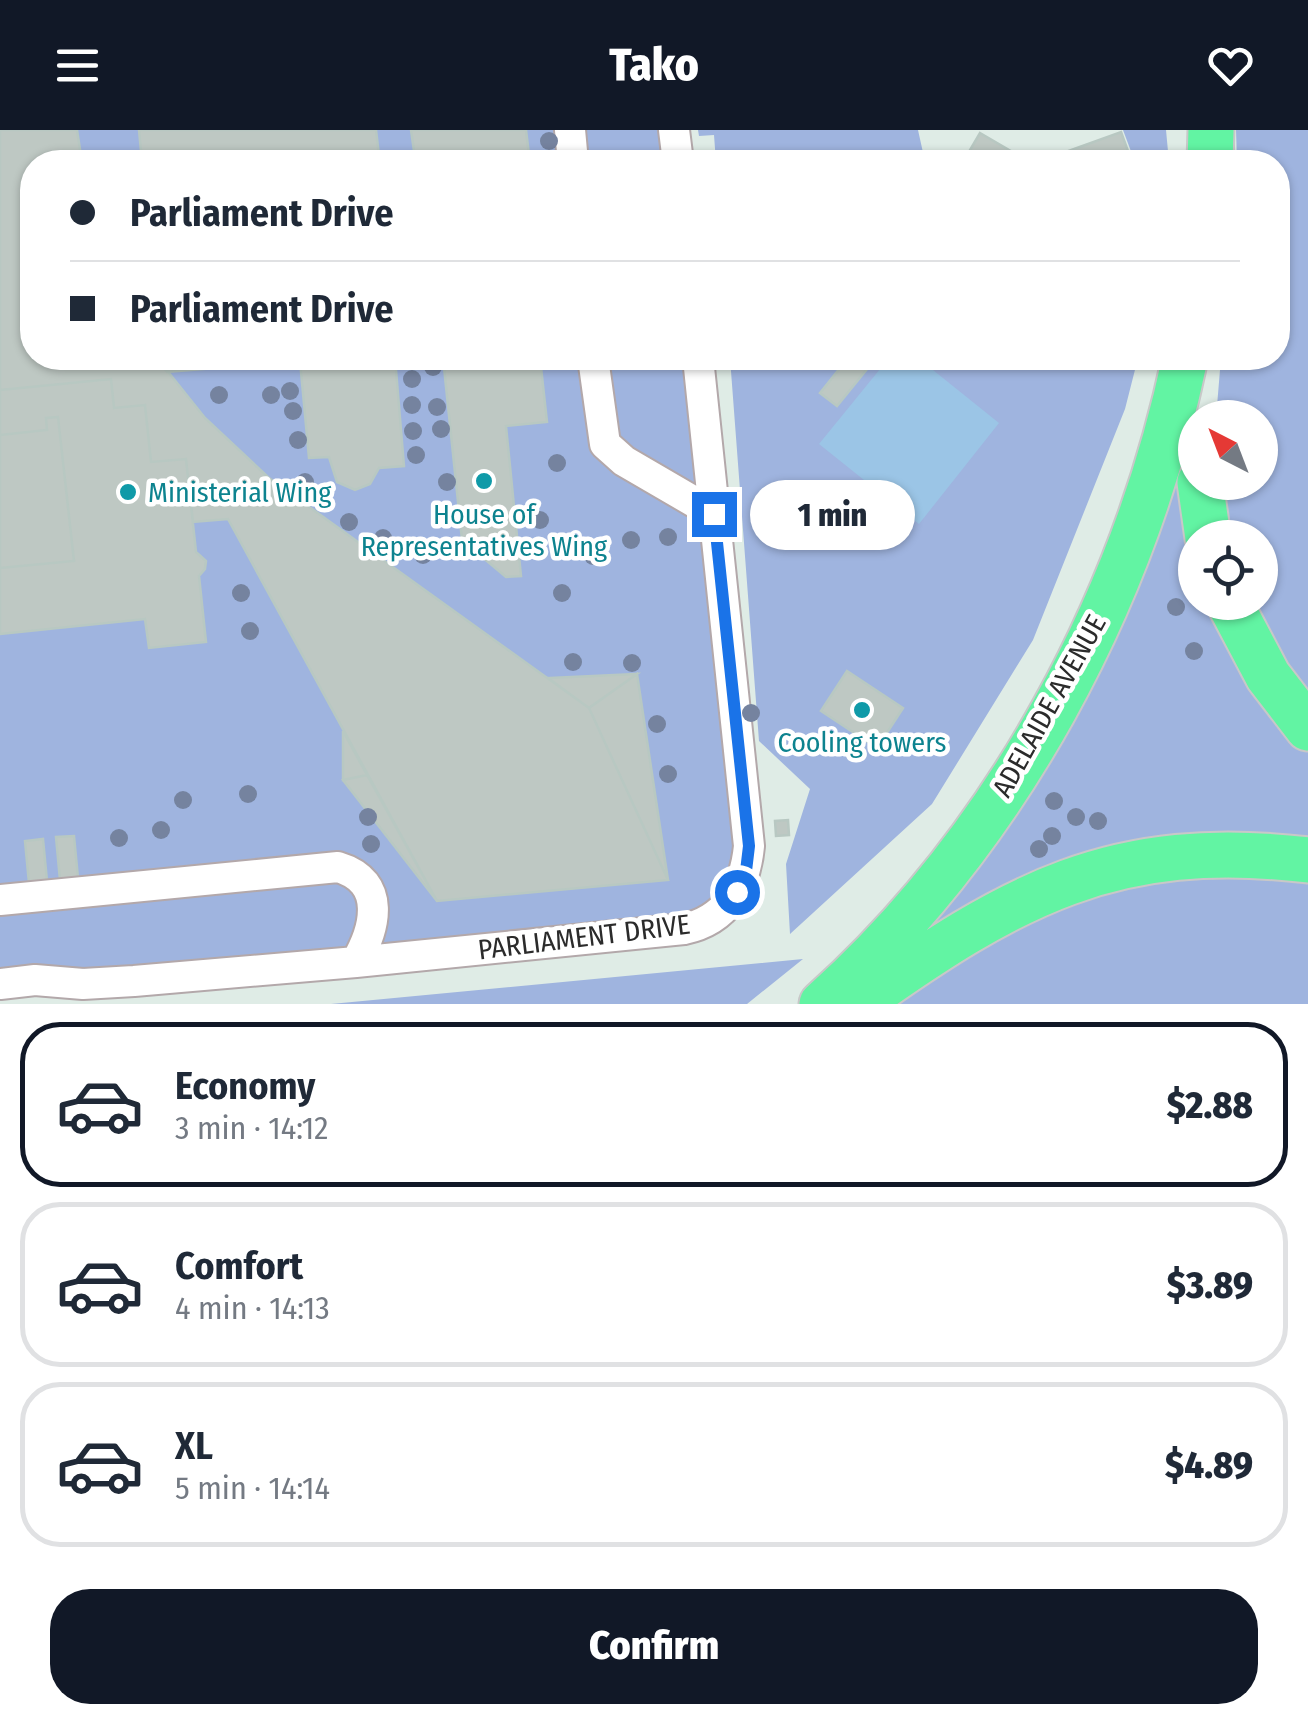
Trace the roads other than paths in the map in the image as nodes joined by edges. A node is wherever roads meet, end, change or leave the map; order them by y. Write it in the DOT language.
graph roads {
  1 [pos="595,370"];
  2 [pos="699,370"];
  3 [pos="1182,370"];
  4 [pos="1200,370"];
  5 [pos="1199,400"];
  6 [pos="714,514"];
  7 [pos="1239,620"];
  8 [pos="1308,728"];
  9 [pos="1308,860"];
  10 [pos="0,900"];
  11 [pos="356,962"];
  12 [pos="0,984"];
  13 [pos="79,994"];
  14 [pos="822,1004"];
  15 [pos="858,1004"];
  1 -- 6 [label="street"];
  2 -- 6 [label="street, PARLIAMENT DRIVE"];
  3 -- 14 [label="highway, ADELAIDE AVENUE"];
  4 -- 5 [label="highway"];
  6 -- 11 [label="street, PARLIAMENT DRIVE"];
  7 -- 8 [label="highway"];
  9 -- 15 [label="highway"];
  10 -- 11 [label="street"];
  11 -- 13 [label="street, PARLIAMENT DRIVE"];
  12 -- 13 [label="street, PARLIAMENT DRIVE"];
}
